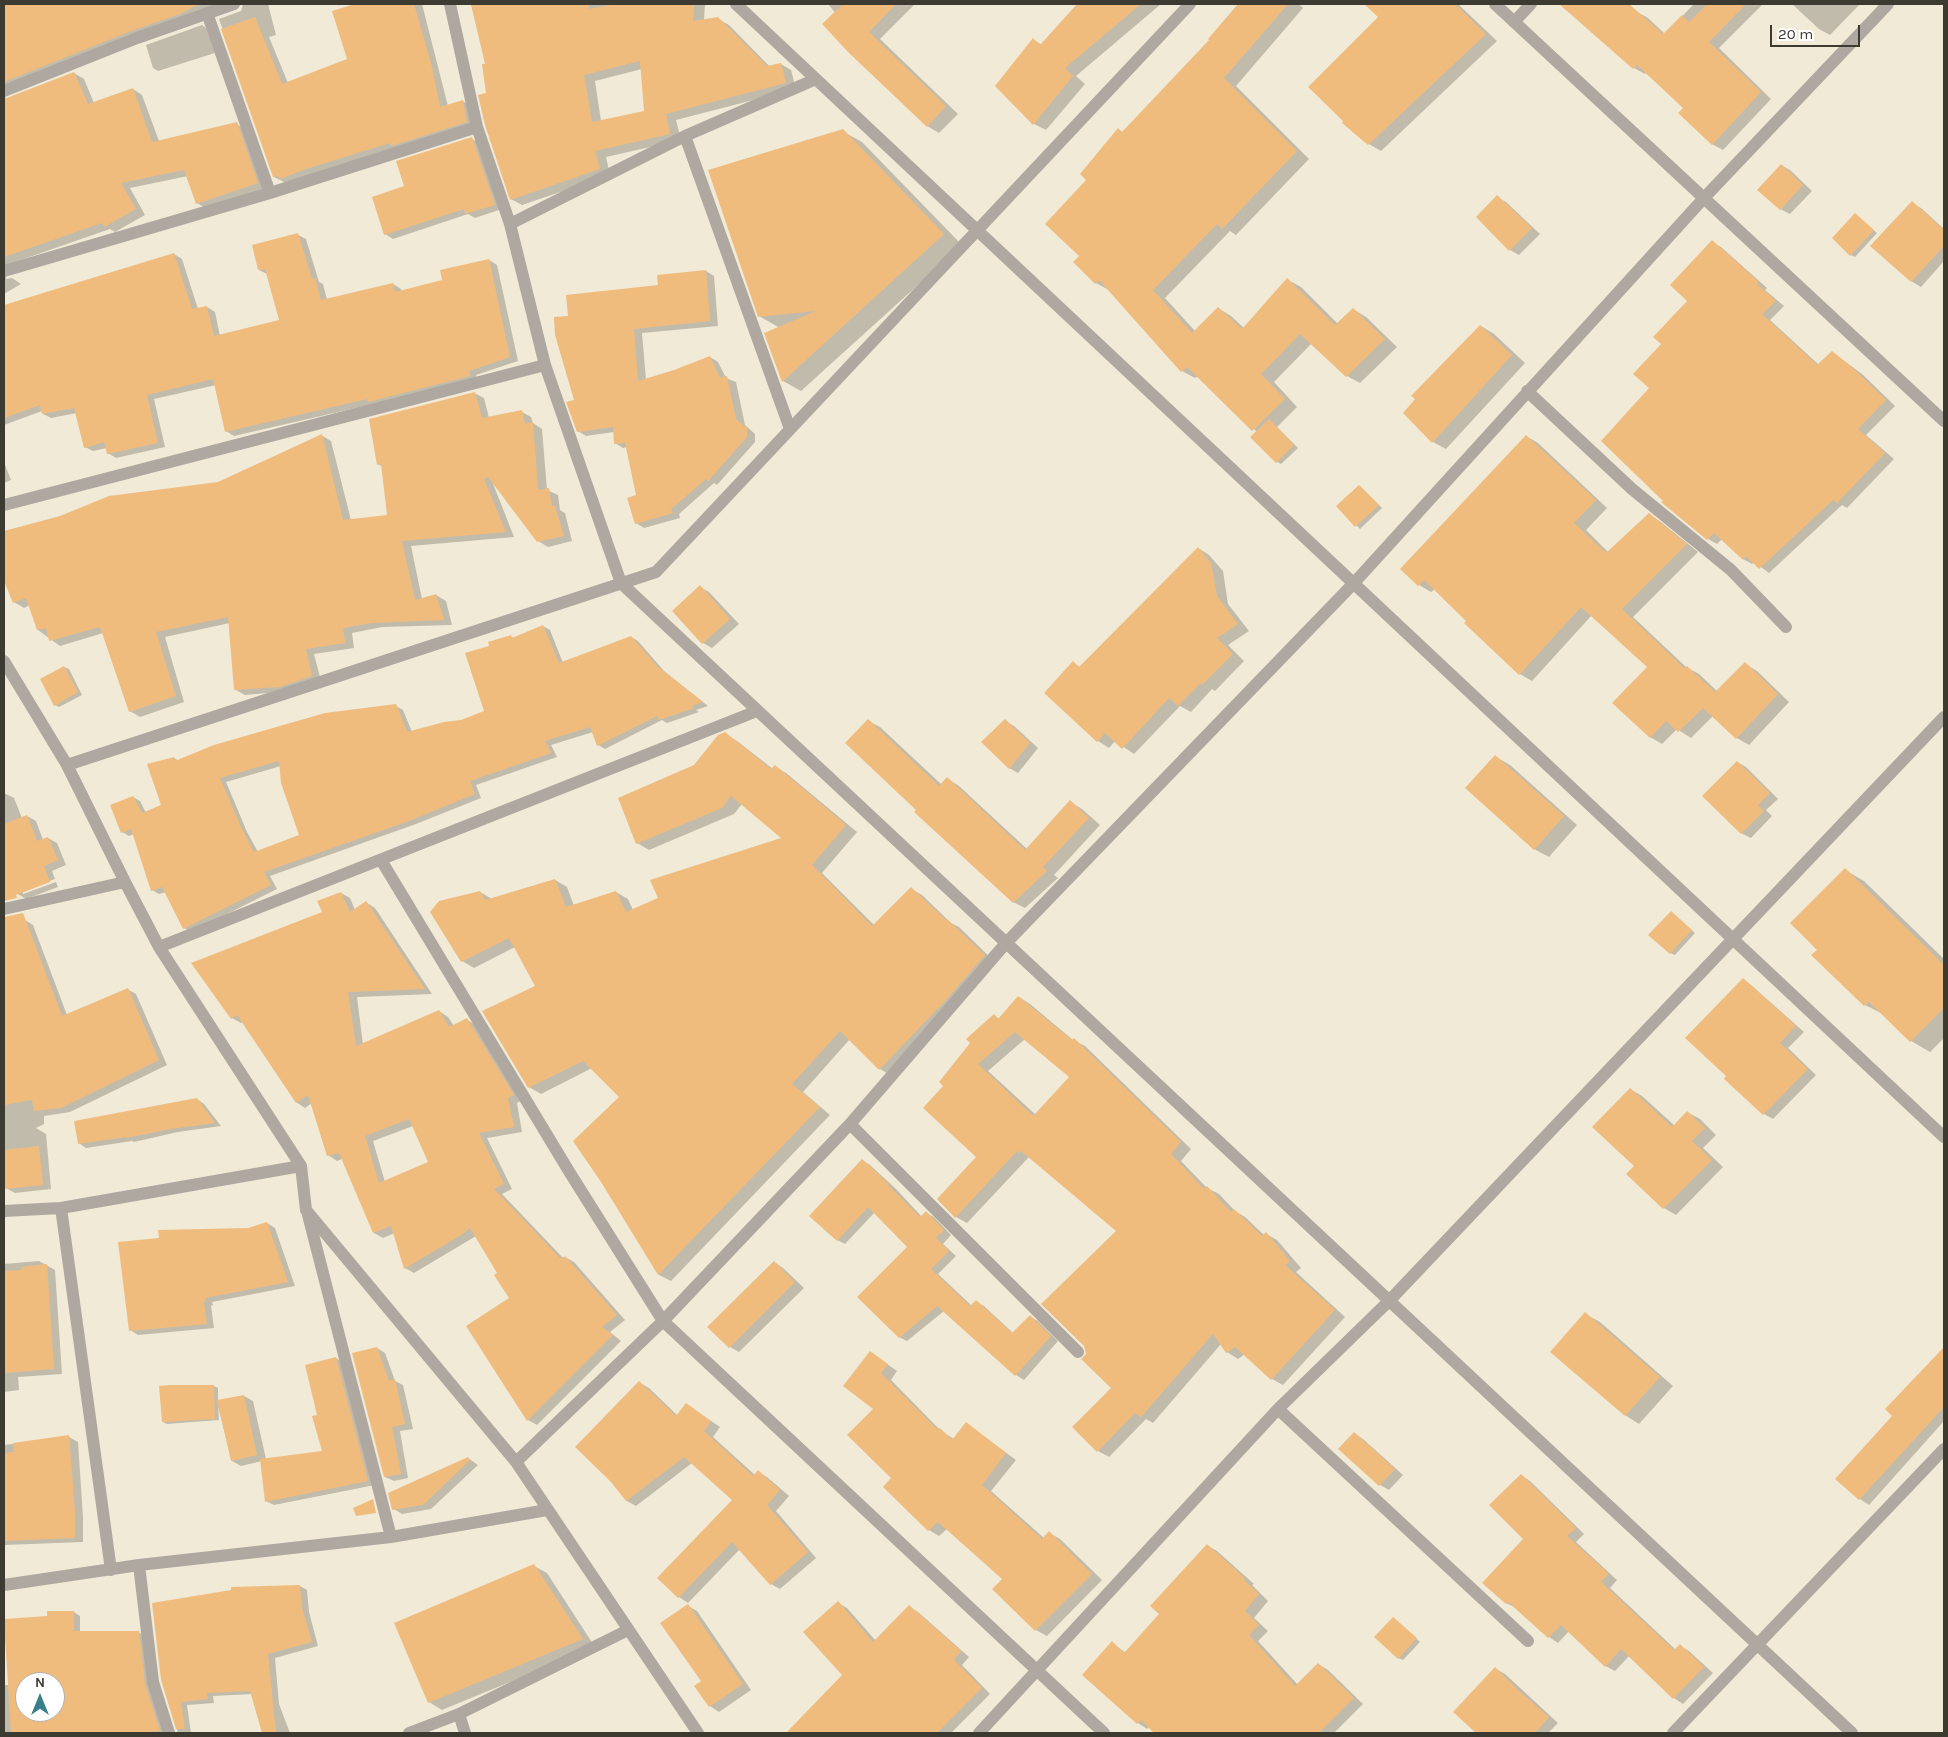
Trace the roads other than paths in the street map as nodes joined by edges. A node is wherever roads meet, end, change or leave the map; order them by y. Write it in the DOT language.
graph roads {
  1 [pos="234,4"];
  2 [pos="450,4"];
  3 [pos="736,4"];
  4 [pos="1190,4"];
  5 [pos="1495,4"];
  6 [pos="1531,4"];
  7 [pos="1888,4"];
  8 [pos="207,13"];
  9 [pos="1514,22"];
  10 [pos="816,79"];
  11 [pos="4,91"];
  12 [pos="477,127"];
  13 [pos="685,136"];
  14 [pos="270,193"];
  15 [pos="1704,198"];
  16 [pos="510,224"];
  17 [pos="978,230"];
  18 [pos="4,271"];
  19 [pos="545,365"];
  20 [pos="1527,391"];
  21 [pos="1944,421"];
  22 [pos="790,429"];
  23 [pos="4,505"];
  24 [pos="1354,582"];
  25 [pos="620,583"];
  26 [pos="1786,626"];
  27 [pos="4,661"];
  28 [pos="757,711"];
  29 [pos="1944,716"];
  30 [pos="67,764"];
  31 [pos="381,860"];
  32 [pos="125,882"];
  33 [pos="4,909"];
  34 [pos="1733,939"];
  35 [pos="1006,943"];
  36 [pos="159,946"];
  37 [pos="850,1124"];
  38 [pos="1944,1137"];
  39 [pos="301,1166"];
  40 [pos="62,1208"];
  41 [pos="306,1210"];
  42 [pos="4,1211"];
  43 [pos="1389,1301"];
  44 [pos="663,1322"];
  45 [pos="1078,1352"];
  46 [pos="1278,1409"];
  47 [pos="1944,1449"];
  48 [pos="516,1462"];
  49 [pos="547,1510"];
  50 [pos="391,1537"];
  51 [pos="139,1565"];
  52 [pos="112,1570"];
  53 [pos="4,1585"];
  54 [pos="628,1630"];
  55 [pos="1528,1642"];
  56 [pos="1758,1645"];
  57 [pos="1037,1669"];
  58 [pos="459,1714"];
  59 [pos="169,1733"];
  60 [pos="409,1733"];
  61 [pos="465,1733"];
  62 [pos="698,1733"];
  63 [pos="979,1733"];
  64 [pos="1104,1733"];
  65 [pos="1673,1733"];
  66 [pos="1852,1733"];
  1 -- 8 [label="street"];
  2 -- 12 [label="street"];
  3 -- 10 [label="street"];
  4 -- 17 [label="street"];
  5 -- 9 [label="street"];
  6 -- 9 [label="street"];
  7 -- 15 [label="street"];
  8 -- 11 [label="street"];
  8 -- 14 [label="street"];
  9 -- 15 [label="street"];
  10 -- 13 [label="street"];
  10 -- 17 [label="street"];
  12 -- 14 [label="street"];
  12 -- 16 [label="street"];
  13 -- 16 [label="street"];
  13 -- 22 [label="street"];
  14 -- 18 [label="street"];
  15 -- 20 [label="street"];
  15 -- 21 [label="street"];
  16 -- 19 [label="street"];
  17 -- 22 [label="street"];
  17 -- 24 [label="street"];
  19 -- 23 [label="street"];
  19 -- 25 [label="street"];
  20 -- 24 [label="street"];
  20 -- 26 [label="street"];
  22 -- 25 [label="street"];
  24 -- 34 [label="street"];
  24 -- 35 [label="street"];
  25 -- 28 [label="street"];
  25 -- 30 [label="street"];
  27 -- 30 [label="street"];
  28 -- 31 [label="street"];
  28 -- 35 [label="street"];
  29 -- 34 [label="street"];
  30 -- 32 [label="street"];
  31 -- 36 [label="street"];
  31 -- 44 [label="street"];
  32 -- 33 [label="street"];
  32 -- 36 [label="street"];
  34 -- 38 [label="street"];
  34 -- 43 [label="street"];
  35 -- 37 [label="street"];
  35 -- 43 [label="street"];
  36 -- 39 [label="street"];
  37 -- 44 [label="street"];
  37 -- 45 [label="street"];
  39 -- 40 [label="street"];
  39 -- 41 [label="street"];
  40 -- 42 [label="street"];
  40 -- 52 [label="street"];
  41 -- 48 [label="street"];
  41 -- 50 [label="street"];
  43 -- 46 [label="street"];
  43 -- 56 [label="street"];
  44 -- 48 [label="street"];
  44 -- 57 [label="street"];
  46 -- 55 [label="street"];
  46 -- 57 [label="street"];
  47 -- 56 [label="street"];
  48 -- 49 [label="street"];
  49 -- 50 [label="street"];
  49 -- 54 [label="street"];
  50 -- 51 [label="street"];
  51 -- 52 [label="street"];
  51 -- 59 [label="street"];
  52 -- 53 [label="street"];
  54 -- 58 [label="street"];
  54 -- 62 [label="street"];
  56 -- 65 [label="street"];
  56 -- 66 [label="street"];
  57 -- 63 [label="street"];
  57 -- 64 [label="street"];
  58 -- 60 [label="street"];
  58 -- 61 [label="street"];
}
